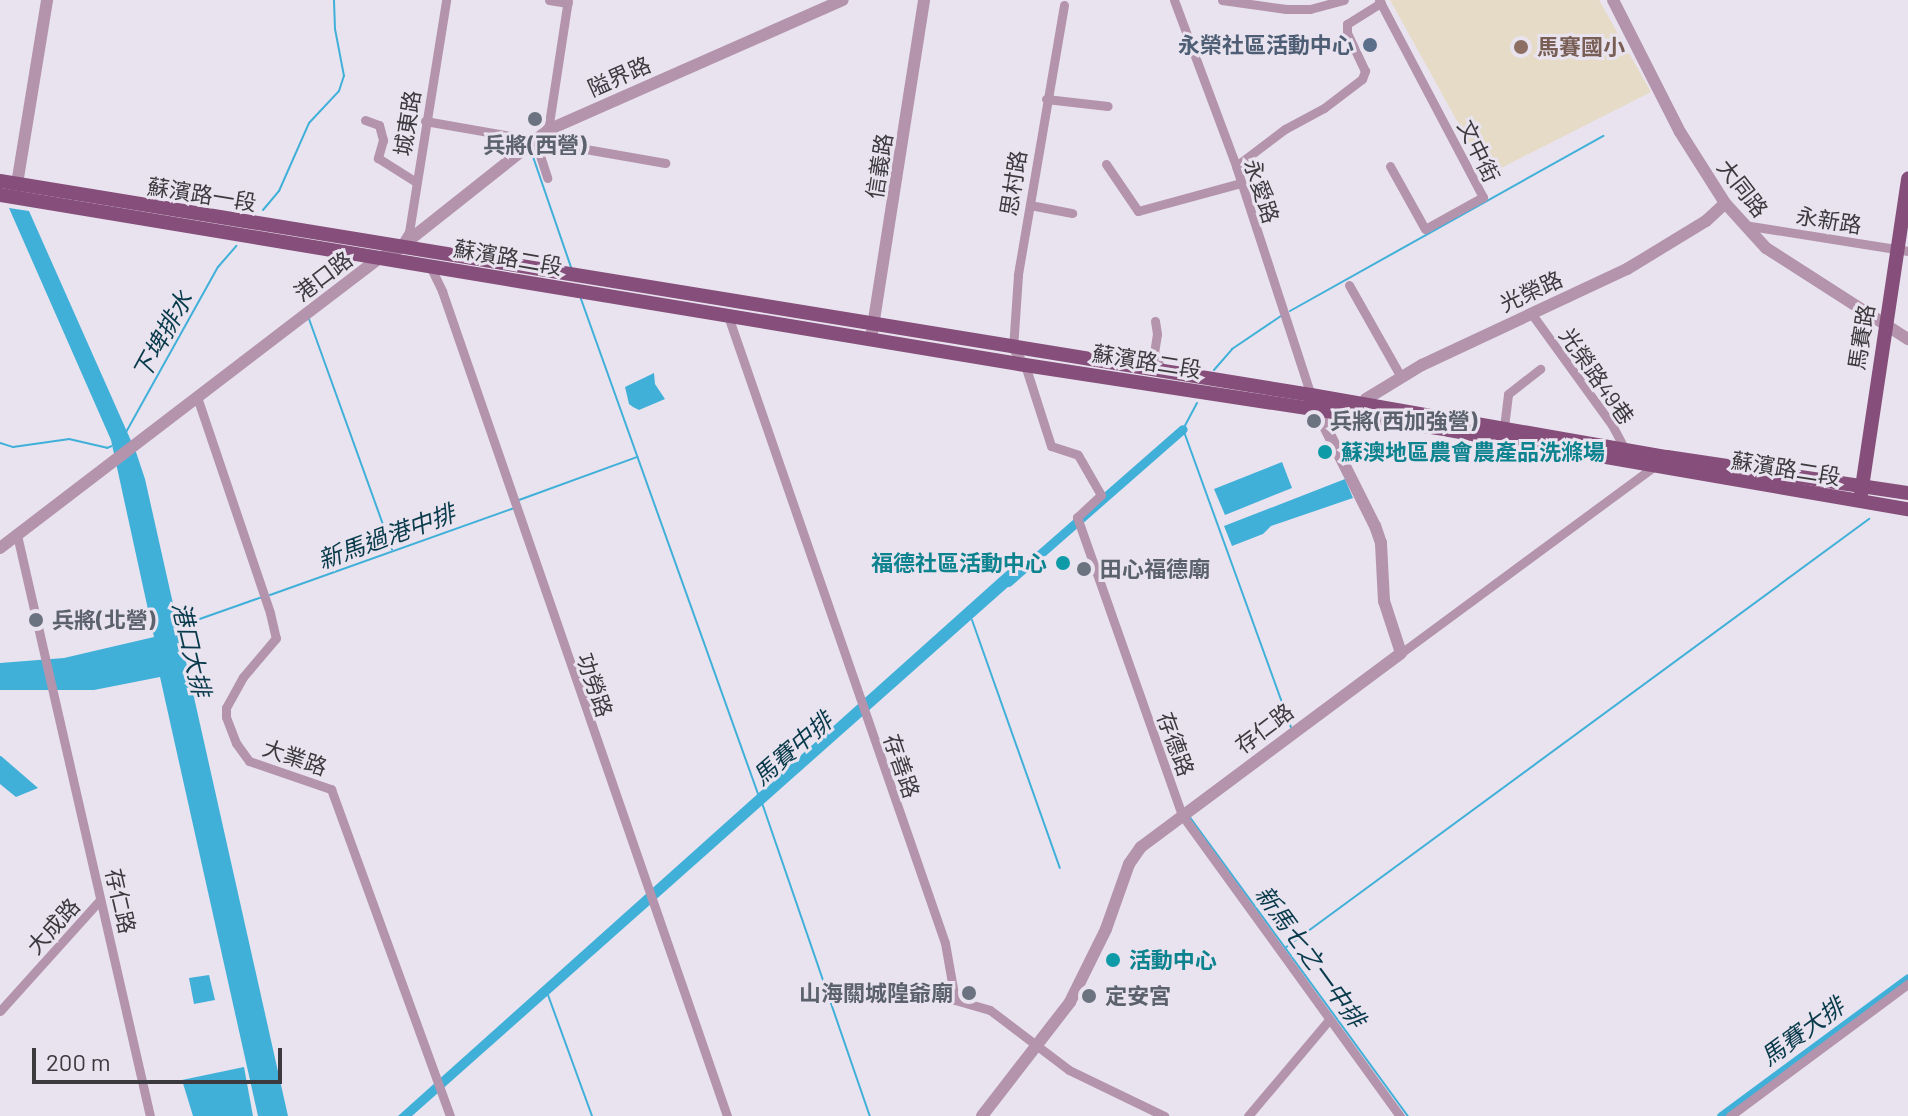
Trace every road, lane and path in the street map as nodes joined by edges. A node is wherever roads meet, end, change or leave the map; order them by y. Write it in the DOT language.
graph roads {
  1 [pos="47,0"];
  2 [pos="446,0"];
  3 [pos="549,0"];
  4 [pos="843,0"];
  5 [pos="924,0"];
  6 [pos="1174,0"];
  7 [pos="1222,0"];
  8 [pos="1344,0"];
  9 [pos="1613,0"];
  10 [pos="568,1"];
  11 [pos="1380,2"];
  12 [pos="1319,3"];
  13 [pos="1064,5"];
  14 [pos="1046,99"];
  15 [pos="1108,106"];
  16 [pos="365,120"];
  17 [pos="425,121"];
  18 [pos="548,130"];
  19 [pos="535,140"];
  20 [pos="665,163"];
  21 [pos="1106,164"];
  22 [pos="1236,166"];
  23 [pos="1390,166"];
  24 [pos="547,178"];
  25 [pos="1908,178"];
  26 [pos="0,181"];
  27 [pos="416,182"];
  28 [pos="1241,183"];
  29 [pos="11,192"];
  30 [pos="1725,203"];
  31 [pos="1030,205"];
  32 [pos="1072,213"];
  33 [pos="188,220"];
  34 [pos="1744,225"];
  35 [pos="398,249"];
  36 [pos="1902,250"];
  37 [pos="378,259"];
  38 [pos="430,266"];
  39 [pos="1349,285"];
  40 [pos="1531,313"];
  41 [pos="728,316"];
  42 [pos="1155,321"];
  43 [pos="1885,327"];
  44 [pos="872,332"];
  45 [pos="1908,339"];
  46 [pos="1013,349"];
  47 [pos="1025,365"];
  48 [pos="1540,369"];
  49 [pos="1162,372"];
  50 [pos="1401,377"];
  51 [pos="1311,395"];
  52 [pos="197,397"];
  53 [pos="1363,411"];
  54 [pos="1317,412"];
  55 [pos="1450,424"];
  56 [pos="1504,427"];
  57 [pos="1627,456"];
  58 [pos="1667,457"];
  59 [pos="1652,468"];
  60 [pos="1862,486"];
  61 [pos="1908,493"];
  62 [pos="1860,502"];
  63 [pos="1908,509"];
  64 [pos="17,535"];
  65 [pos="0,548"];
  66 [pos="1401,653"];
  67 [pos="1182,815"];
  68 [pos="100,900"];
  69 [pos="1908,984"];
  70 [pos="0,1011"];
  71 [pos="1328,1021"];
  72 [pos="1036,1047"];
  73 [pos="150,1116"];
  74 [pos="450,1116"];
  75 [pos="727,1116"];
  76 [pos="982,1116"];
  77 [pos="1164,1116"];
  78 [pos="1248,1116"];
  79 [pos="1400,1116"];
  80 [pos="1730,1116"];
  1 -- 29 [label="street"];
  2 -- 17 [label="street, 城東路"];
  3 -- 10 [label="street"];
  4 -- 18 [label="street, 隘界路"];
  5 -- 44 [label="street, 信義路"];
  6 -- 22 [label="street, 永愛路"];
  7 -- 12 [label="street"];
  8 -- 12 [label="street"];
  9 -- 30 [label="street, 大同路"];
  10 -- 18 [label="street"];
  11 -- 22 [label="street"];
  11 -- 23 [label="street, 文中街"];
  13 -- 14 [label="street, 思村路"];
  14 -- 15 [label="street"];
  14 -- 31 [label="street, 思村路"];
  16 -- 27 [label="street"];
  17 -- 19 [label="street"];
  17 -- 27 [label="street, 城東路"];
  18 -- 19 [label="street, 隘界路"];
  19 -- 20 [label="street"];
  19 -- 24 [label="street"];
  19 -- 35 [label="street, 港口路"];
  21 -- 28 [label="street"];
  22 -- 28 [label="street, 永愛路"];
  25 -- 36 [label="main road, 馬賽路"];
  26 -- 29 [label="main road, 蘇濱路一段"];
  27 -- 35 [label="street, 城東路"];
  28 -- 51 [label="street, 永愛路"];
  29 -- 33 [label="main road, 蘇濱路一段"];
  30 -- 34 [label="street, 大同路"];
  30 -- 40 [label="street, 光榮路"];
  31 -- 32 [label="street"];
  31 -- 46 [label="street, 思村路"];
  33 -- 35 [label="main road, 蘇濱路一段"];
  33 -- 37 [label="main road, 蘇濱路一段"];
  34 -- 36 [label="street, 永新路"];
  34 -- 43 [label="street, 大同路"];
  35 -- 37 [label="street, 港口路"];
  35 -- 44 [label="main road, 蘇濱路二段"];
  36 -- 43 [label="main road, 馬賽路"];
  37 -- 38 [label="main road, 蘇濱路二段"];
  37 -- 52 [label="street, 港口路"];
  38 -- 41 [label="main road, 蘇濱路二段"];
  38 -- 75 [label="street, 功勞路"];
  39 -- 50 [label="street"];
  40 -- 50 [label="street, 光榮路"];
  40 -- 57 [label="street, 光榮路49巷"];
  41 -- 44 [label="main road, 蘇濱路二段"];
  41 -- 72 [label="street, 存善路"];
  42 -- 49 [label="street"];
  43 -- 45 [label="street, 大同路"];
  43 -- 60 [label="main road, 馬賽路"];
  44 -- 46 [label="main road, 蘇濱路二段"];
  44 -- 47 [label="main road, 蘇濱路二段"];
  46 -- 47 [label="street"];
  46 -- 49 [label="main road, 蘇濱路二段"];
  47 -- 54 [label="main road, 蘇濱路二段"];
  47 -- 67 [label="street, 存德路"];
  48 -- 56 [label="street"];
  49 -- 51 [label="main road, 蘇濱路二段"];
  50 -- 53 [label="street, 光榮路"];
  51 -- 53 [label="main road, 蘇濱路二段"];
  51 -- 54 [label="street"];
  52 -- 64 [label="street, 港口路"];
  52 -- 74 [label="street, 大業路"];
  53 -- 54 [label="main road, 蘇濱路二段"];
  53 -- 55 [label="main road, 蘇濱路二段"];
  54 -- 66 [label="street"];
  55 -- 56 [label="main road, 蘇濱路二段"];
  55 -- 57 [label="main road, 蘇濱路二段"];
  56 -- 57 [label="main road, 蘇濱路二段"];
  57 -- 58 [label="main road, 蘇濱路二段"];
  57 -- 59 [label="main road, 蘇濱路二段"];
  58 -- 59 [label="street, 存仁路"];
  58 -- 60 [label="main road, 蘇濱路二段"];
  59 -- 62 [label="main road, 蘇濱路二段"];
  59 -- 66 [label="street, 存仁路"];
  60 -- 61 [label="main road, 蘇濱路二段"];
  60 -- 62 [label="main road, 馬賽路"];
  62 -- 63 [label="main road, 蘇濱路二段"];
  64 -- 65 [label="street"];
  64 -- 68 [label="street, 存仁路"];
  66 -- 67 [label="street, 存仁路"];
  67 -- 71 [label="street, 存德路"];
  67 -- 72 [label="street, 存仁路"];
  68 -- 70 [label="street, 大成路"];
  68 -- 73 [label="street, 存仁路"];
  69 -- 80 [label="street"];
  71 -- 78 [label="street"];
  71 -- 79 [label="street, 存德路"];
  72 -- 76 [label="street, 存仁路"];
  72 -- 77 [label="street, 存善路"];
}
